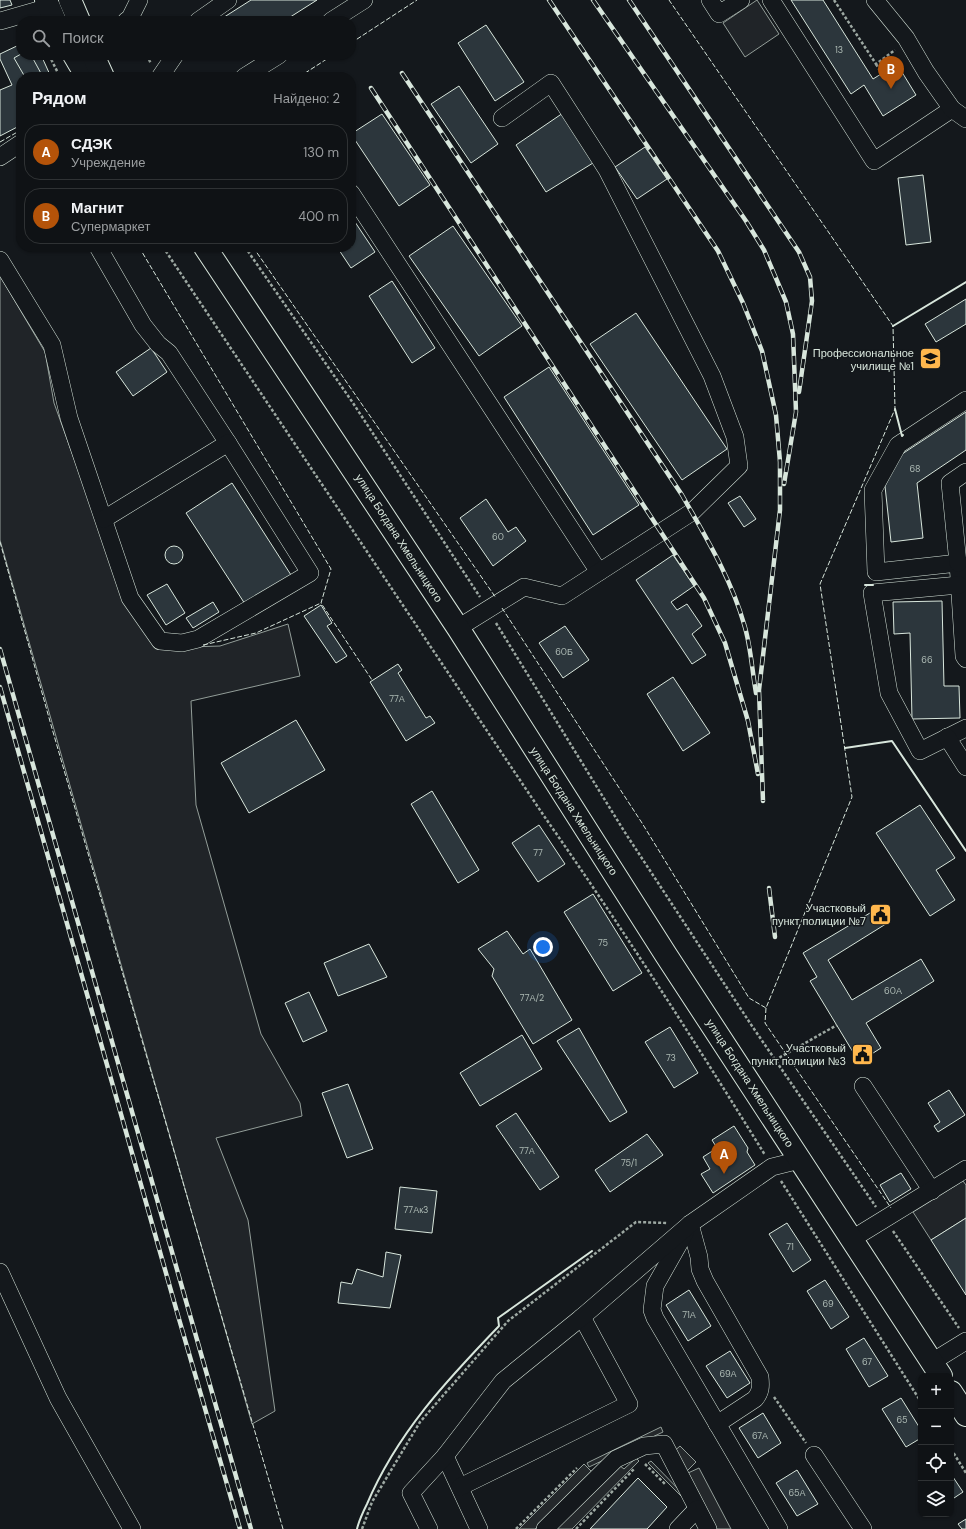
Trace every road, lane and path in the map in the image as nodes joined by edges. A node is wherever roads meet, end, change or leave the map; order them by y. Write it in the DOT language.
graph roads {
  1 [pos="70,0"];
  2 [pos="139,0"];
  3 [pos="228,0"];
  4 [pos="364,0"];
  5 [pos="710,0"];
  6 [pos="741,0"];
  7 [pos="770,0"];
  8 [pos="834,0"];
  9 [pos="875,0"];
  10 [pos="50,9"];
  11 [pos="21,16"];
  12 [pos="77,16"];
  13 [pos="131,16"];
  14 [pos="205,16"];
  15 [pos="339,16"];
  16 [pos="16,17"];
  17 [pos="0,21"];
  18 [pos="898,49"];
  19 [pos="52,60"];
  20 [pos="172,60"];
  21 [pos="271,60"];
  22 [pos="876,64"];
  23 [pos="82,66"];
  24 [pos="58,72"];
  25 [pos="93,72"];
  26 [pos="163,72"];
  27 [pos="252,72"];
  28 [pos="882,74"];
  29 [pos="952,109"];
  30 [pos="502,118"];
  31 [pos="966,119"];
  32 [pos="16,146"];
  33 [pos="0,157"];
  34 [pos="356,201"];
  35 [pos="101,252"];
  36 [pos="166,252"];
  37 [pos="208,252"];
  38 [pos="0,260"];
  39 [pos="966,400"];
  40 [pos="228,443"];
  41 [pos="966,472"];
  42 [pos="104,519"];
  43 [pos="958,563"];
  44 [pos="599,572"];
  45 [pos="959,585"];
  46 [pos="458,628"];
  47 [pos="966,659"];
  48 [pos="966,728"];
  49 [pos="947,737"];
  50 [pos="966,767"];
  51 [pos="736,1001"];
  52 [pos="837,1025"];
  53 [pos="775,1060"];
  54 [pos="863,1086"];
  55 [pos="800,1160"];
  56 [pos="772,1167"];
  57 [pos="966,1170"];
  58 [pos="932,1191"];
  59 [pos="885,1220"];
  60 [pos="690,1224"];
  61 [pos="852,1239"];
  62 [pos="0,1272"];
  63 [pos="582,1317"];
  64 [pos="964,1336"];
  65 [pos="937,1369"];
  66 [pos="760,1377"];
  67 [pos="918,1397"];
  68 [pos="954,1397"];
  69 [pos="966,1415"];
  70 [pos="717,1424"];
  71 [pos="814,1455"];
  72 [pos="954,1455"];
  73 [pos="445,1456"];
  74 [pos="577,1468"];
  75 [pos="966,1473"];
  76 [pos="668,1486"];
  77 [pos="460,1487"];
  78 [pos="698,1509"];
  79 [pos="132,1529"];
  80 [pos="362,1529"];
  81 [pos="428,1529"];
  82 [pos="479,1529"];
  83 [pos="516,1529"];
  84 [pos="545,1529"];
  85 [pos="576,1529"];
  86 [pos="678,1529"];
  87 [pos="708,1529"];
  88 [pos="779,1529"];
  89 [pos="862,1529"];
  1 -- 12 [label="main road"];
  2 -- 13 [label="street"];
  3 -- 14 [label="street"];
  4 -- 15 [label="street"];
  5 -- 6 [label="street"];
  7 -- 29 [label="street"];
  8 -- 22 [label="path"];
  9 -- 29 [label="street"];
  10 -- 11 [label="street"];
  16 -- 17 [label="street"];
  18 -- 22 [label="path"];
  19 -- 24 [label="path"];
  20 -- 26 [label="street"];
  21 -- 27 [label="street"];
  22 -- 28 [label="path"];
  23 -- 25 [label="main road"];
  29 -- 31 [label="street"];
  30 -- 44 [label="street"];
  32 -- 33 [label="street"];
  34 -- 44 [label="street"];
  35 -- 40 [label="street"];
  36 -- 56 [label="path"];
  37 -- 46 [label="main road, улица Богдана Хмельницкого"];
  38 -- 42 [label="street"];
  39 -- 43 [label="street"];
  40 -- 42 [label="street"];
  40 -- 42 [label="street"];
  41 -- 43 [label="street"];
  43 -- 45 [label="street"];
  44 -- 46 [label="street"];
  45 -- 47 [label="street"];
  45 -- 49 [label="street"];
  46 -- 55 [label="main road, улица Богдана Хмельницкого"];
  48 -- 49 [label="street"];
  49 -- 50 [label="street"];
  51 -- 53 [label="path"];
  52 -- 53 [label="path"];
  53 -- 59 [label="path"];
  54 -- 58 [label="street"];
  55 -- 56 [label="street"];
  55 -- 61 [label="main road, улица Богдана Хмельницкого"];
  56 -- 60 [label="street"];
  56 -- 67 [label="path"];
  57 -- 58 [label="street"];
  58 -- 59 [label="street"];
  59 -- 61 [label="street"];
  59 -- 64 [label="path"];
  60 -- 63 [label="street"];
  60 -- 66 [label="street"];
  60 -- 70 [label="street"];
  60 -- 80 [label="path"];
  61 -- 65 [label="main road, улица Богдана Хмельницкого"];
  62 -- 79 [label="street"];
  63 -- 73 [label="street"];
  63 -- 77 [label="street"];
  64 -- 65 [label="street"];
  66 -- 70 [label="street"];
  66 -- 71 [label="path"];
  68 -- 69 [label="main road"];
  70 -- 88 [label="street"];
  71 -- 89 [label="street"];
  72 -- 75 [label="path"];
  73 -- 77 [label="street"];
  73 -- 81 [label="street"];
  74 -- 83 [label="path"];
  76 -- 85 [label="path"];
  77 -- 82 [label="street"];
  78 -- 84 [label="street"];
  78 -- 86 [label="street"];
  78 -- 87 [label="street"];
}
